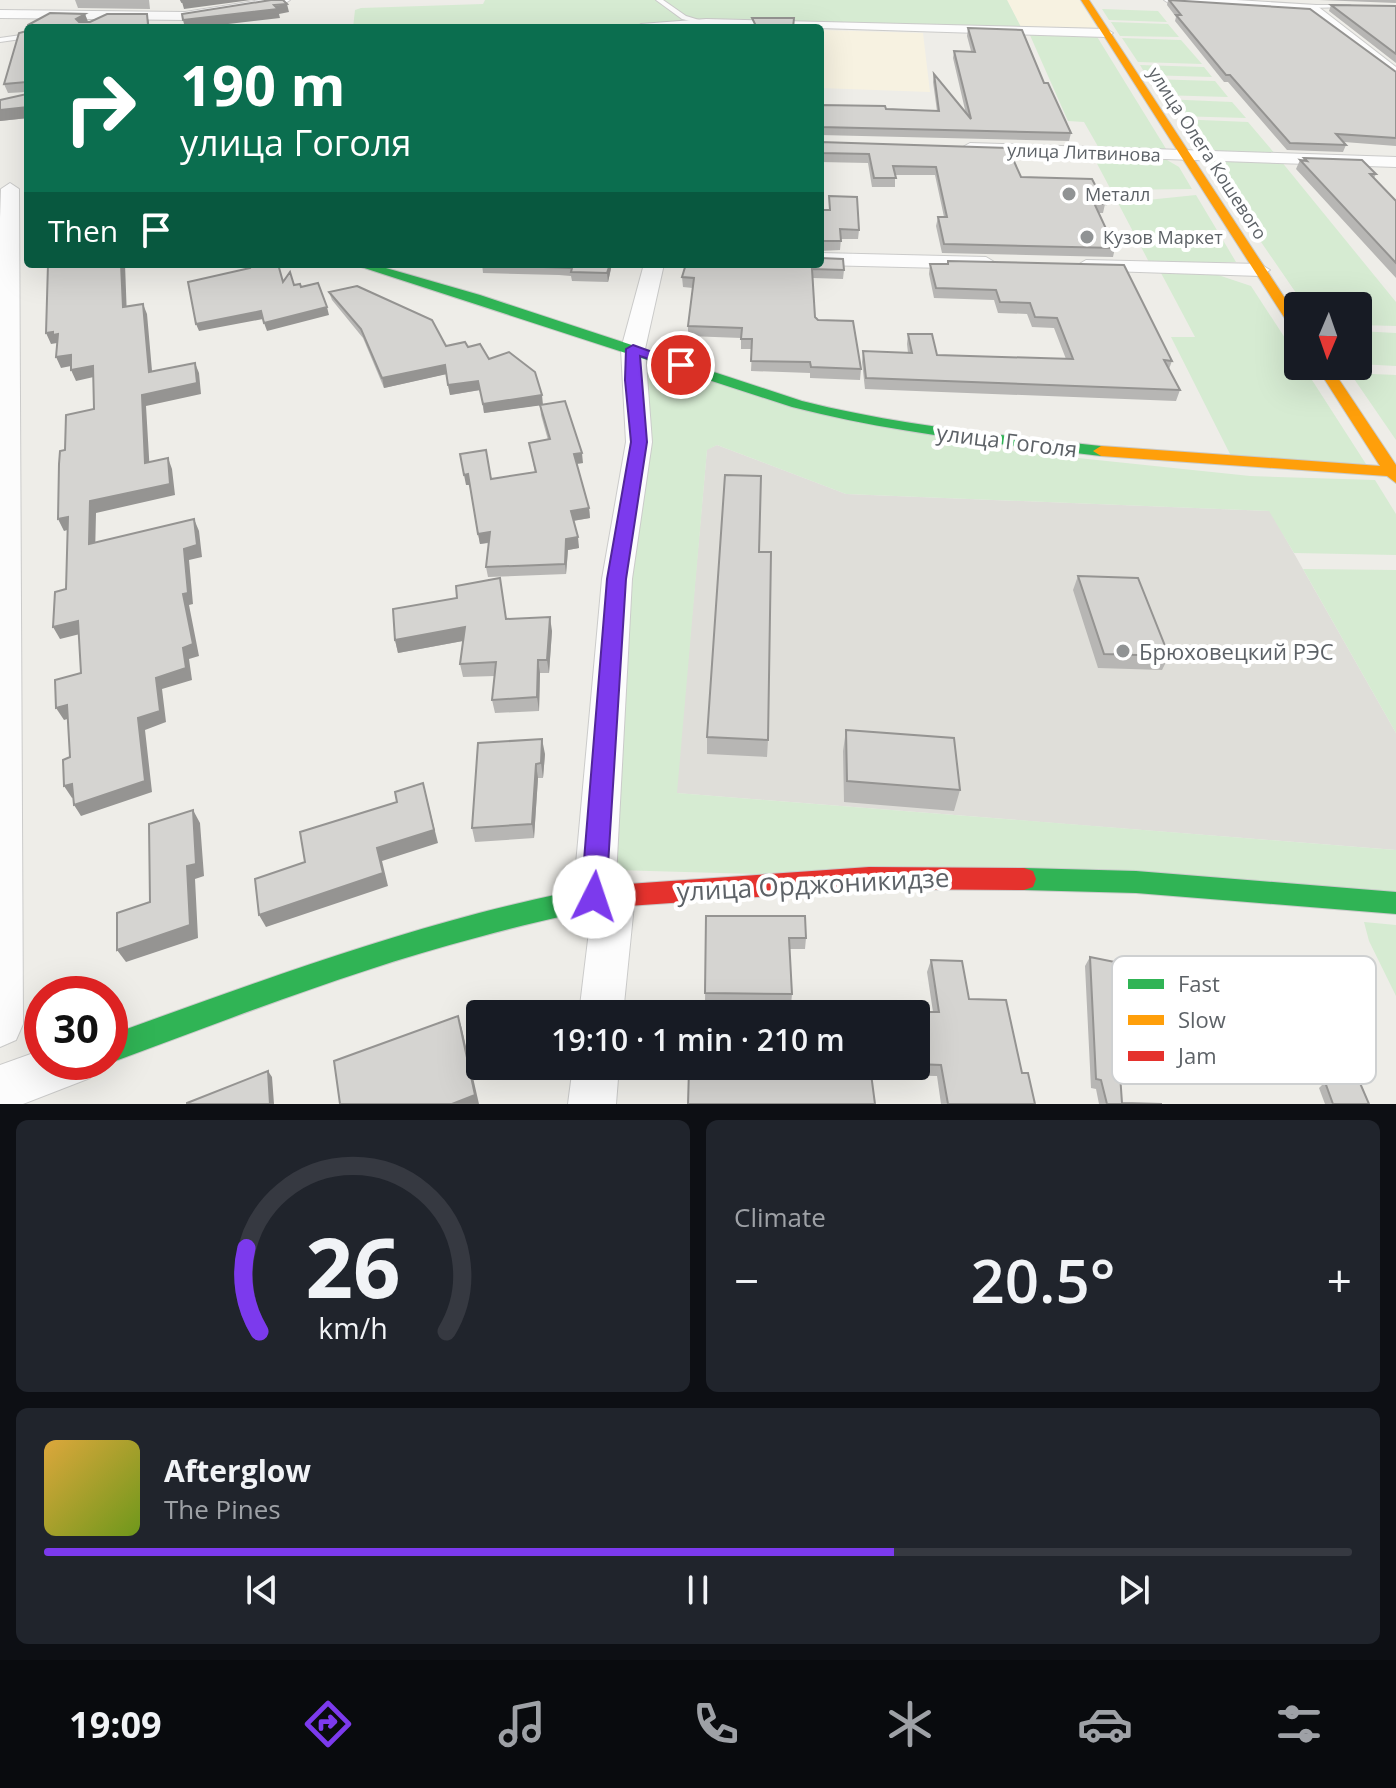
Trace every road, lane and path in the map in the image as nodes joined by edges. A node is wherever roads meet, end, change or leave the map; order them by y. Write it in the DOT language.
graph roads {
  1 [pos="284,0"];
  2 [pos="659,0"];
  3 [pos="1085,0"];
  4 [pos="1170,0"];
  5 [pos="1308,7"];
  6 [pos="1367,7"];
  7 [pos="0,14"];
  8 [pos="113,16"];
  9 [pos="98,24"];
  10 [pos="700,24"];
  11 [pos="824,28"];
  12 [pos="1106,33"];
  13 [pos="24,37"];
  14 [pos="0,40"];
  15 [pos="1396,74"];
  16 [pos="947,148"];
  17 [pos="1185,155"];
  18 [pos="1396,162"];
  19 [pos="13,188"];
  20 [pos="824,259"];
  21 [pos="1009,264"];
  22 [pos="1071,265"];
  23 [pos="371,268"];
  24 [pos="653,268"];
  25 [pos="1260,270"];
  26 [pos="1284,307"];
  27 [pos="633,349"];
  28 [pos="1332,380"];
  29 [pos="1395,474"];
  30 [pos="604,896"];
  31 [pos="1396,903"];
  32 [pos="601,1000"];
  33 [pos="0,1024"];
  34 [pos="128,1043"];
  35 [pos="25,1080"];
  36 [pos="595,1080"];
  37 [pos="0,1089"];
  38 [pos="592,1104"];
  1 -- 8 [label="street"];
  2 -- 10 [label="lane"];
  3 -- 12 [label="street, улица Олега Кошевого"];
  4 -- 5 [label="street"];
  5 -- 6 [label="lane"];
  5 -- 15 [label="street"];
  7 -- 8 [label="street"];
  8 -- 9 [label="lane"];
  11 -- 12 [label="street"];
  12 -- 17 [label="street, улица Олега Кошевого"];
  13 -- 14 [label="lane"];
  16 -- 17 [label="street, улица Литвинова"];
  17 -- 18 [label="street, улица Литвинова"];
  17 -- 25 [label="street, улица Олега Кошевого"];
  19 -- 33 [label="street"];
  20 -- 21 [label="street"];
  22 -- 25 [label="street"];
  23 -- 27 [label="street, улица Гоголя"];
  24 -- 27 [label="street"];
  25 -- 26 [label="street, улица Олега Кошевого"];
  27 -- 29 [label="street, улица Гоголя"];
  27 -- 30 [label="street"];
  28 -- 29 [label="street"];
  30 -- 31 [label="street, улица Орджоникидзе"];
  30 -- 32 [label="street"];
  30 -- 34 [label="street, улица Орджоникидзе"];
  35 -- 37 [label="street"];
  36 -- 38 [label="street"];
}
